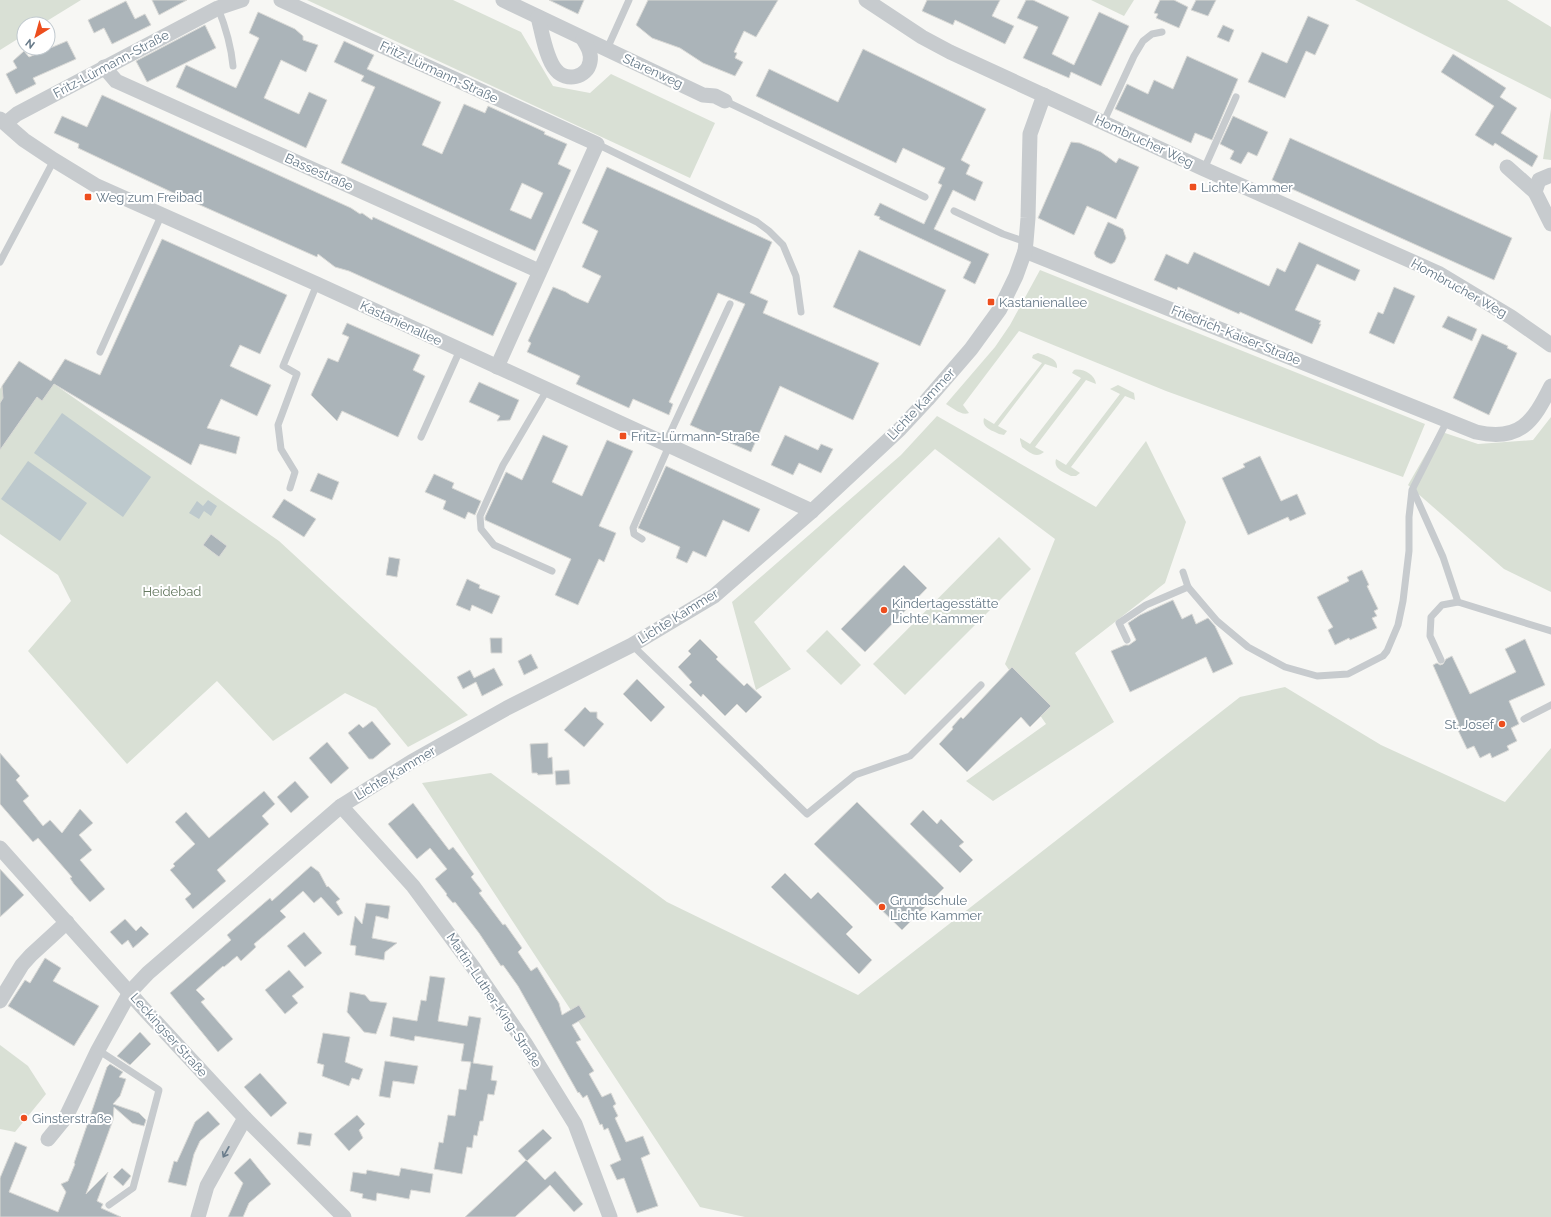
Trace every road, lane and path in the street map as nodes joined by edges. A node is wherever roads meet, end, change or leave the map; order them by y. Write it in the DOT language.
graph roads {
  1 [pos="242,0"];
  2 [pos="281,0"];
  3 [pos="503,0"];
  4 [pos="629,0"];
  5 [pos="866,0"];
  6 [pos="218,8"];
  7 [pos="538,17"];
  8 [pos="1162,32"];
  9 [pos="582,39"];
  10 [pos="607,49"];
  11 [pos="233,66"];
  12 [pos="104,67"];
  13 [pos="1044,95"];
  14 [pos="1236,97"];
  15 [pos="725,101"];
  16 [pos="3,121"];
  17 [pos="1103,123"];
  18 [pos="596,144"];
  19 [pos="54,160"];
  20 [pos="1507,167"];
  21 [pos="1204,169"];
  22 [pos="1551,174"];
  23 [pos="1535,192"];
  24 [pos="926,197"];
  25 [pos="954,211"];
  26 [pos="161,216"];
  27 [pos="1551,224"];
  28 [pos="1025,247"];
  29 [pos="0,262"];
  30 [pos="539,272"];
  31 [pos="317,284"];
  32 [pos="730,304"];
  33 [pos="801,312"];
  34 [pos="1551,344"];
  35 [pos="460,350"];
  36 [pos="100,352"];
  37 [pos="497,367"];
  38 [pos="1551,386"];
  39 [pos="547,390"];
  40 [pos="1447,421"];
  41 [pos="421,437"];
  42 [pos="667,445"];
  43 [pos="290,488"];
  44 [pos="1412,490"];
  45 [pos="812,511"];
  46 [pos="642,539"];
  47 [pos="552,571"];
  48 [pos="1182,572"];
  49 [pos="1188,587"];
  50 [pos="1458,602"];
  51 [pos="1551,631"];
  52 [pos="1127,640"];
  53 [pos="632,645"];
  54 [pos="1442,660"];
  55 [pos="982,685"];
  56 [pos="1551,705"];
  57 [pos="1524,719"];
  58 [pos="341,806"];
  59 [pos="0,848"];
  60 [pos="67,922"];
  61 [pos="130,992"];
  62 [pos="0,1001"];
  63 [pos="98,1050"];
  64 [pos="244,1118"];
  65 [pos="48,1139"];
  66 [pos="109,1205"];
  67 [pos="198,1217"];
  68 [pos="344,1217"];
  69 [pos="610,1217"];
  1 -- 6 [label="street, Fritz-Lürmann-Straße"];
  2 -- 18 [label="street, Fritz-Lürmann-Straße"];
  3 -- 7 [label="street, Starenweg"];
  4 -- 10 [label="lane"];
  5 -- 13 [label="street, Hombrucher Weg"];
  6 -- 11 [label="lane"];
  6 -- 12 [label="street, Fritz-Lürmann-Straße"];
  7 -- 9 [label="street, Starenweg"];
  7 -- 9 [label="street"];
  8 -- 17 [label="lane"];
  9 -- 10 [label="street, Starenweg"];
  10 -- 15 [label="street, Starenweg"];
  12 -- 16 [label="street, Fritz-Lürmann-Straße"];
  12 -- 30 [label="street, Bassestraße"];
  13 -- 17 [label="street, Hombrucher Weg"];
  13 -- 28 [label="street, Lichte Kammer"];
  14 -- 21 [label="lane"];
  15 -- 24 [label="lane"];
  16 -- 19 [label="street, Kastanienallee"];
  17 -- 21 [label="street, Hombrucher Weg"];
  18 -- 30 [label="street"];
  18 -- 33 [label="lane, Fritz-Lürmann-Straße"];
  19 -- 26 [label="street, Kastanienallee"];
  19 -- 29 [label="lane"];
  20 -- 23 [label="street"];
  21 -- 34 [label="street, Hombrucher Weg"];
  22 -- 23 [label="street"];
  23 -- 27 [label="street"];
  25 -- 28 [label="lane"];
  26 -- 31 [label="street, Kastanienallee"];
  26 -- 36 [label="lane"];
  28 -- 40 [label="street, Friedrich-Kaiser-Straße"];
  28 -- 45 [label="street, Lichte Kammer"];
  30 -- 37 [label="street"];
  31 -- 35 [label="street, Kastanienallee"];
  31 -- 43 [label="lane"];
  32 -- 42 [label="lane"];
  35 -- 37 [label="street, Kastanienallee"];
  35 -- 41 [label="lane"];
  37 -- 39 [label="street, Kastanienallee"];
  38 -- 40 [label="street, Friedrich-Kaiser-Straße"];
  39 -- 42 [label="street, Kastanienallee"];
  39 -- 47 [label="lane"];
  40 -- 44 [label="lane"];
  42 -- 45 [label="street, Kastanienallee"];
  42 -- 46 [label="lane"];
  44 -- 49 [label="lane"];
  44 -- 50 [label="lane"];
  45 -- 53 [label="street, Lichte Kammer"];
  48 -- 49 [label="lane"];
  49 -- 52 [label="lane"];
  50 -- 51 [label="lane"];
  50 -- 54 [label="lane"];
  53 -- 55 [label="lane"];
  53 -- 58 [label="street, Lichte Kammer"];
  56 -- 57 [label="lane"];
  58 -- 61 [label="street, Lichte Kammer"];
  58 -- 69 [label="street, Martin-Luther-King-Straße"];
  59 -- 60 [label="street, Leckingser Straße"];
  60 -- 61 [label="street, Leckingser Straße"];
  60 -- 62 [label="street"];
  61 -- 63 [label="street"];
  61 -- 64 [label="street, Leckingser Straße"];
  63 -- 65 [label="street"];
  63 -- 66 [label="lane"];
  64 -- 67 [label="street, one-way"];
  64 -- 68 [label="street, Leckingser Straße"];
}
